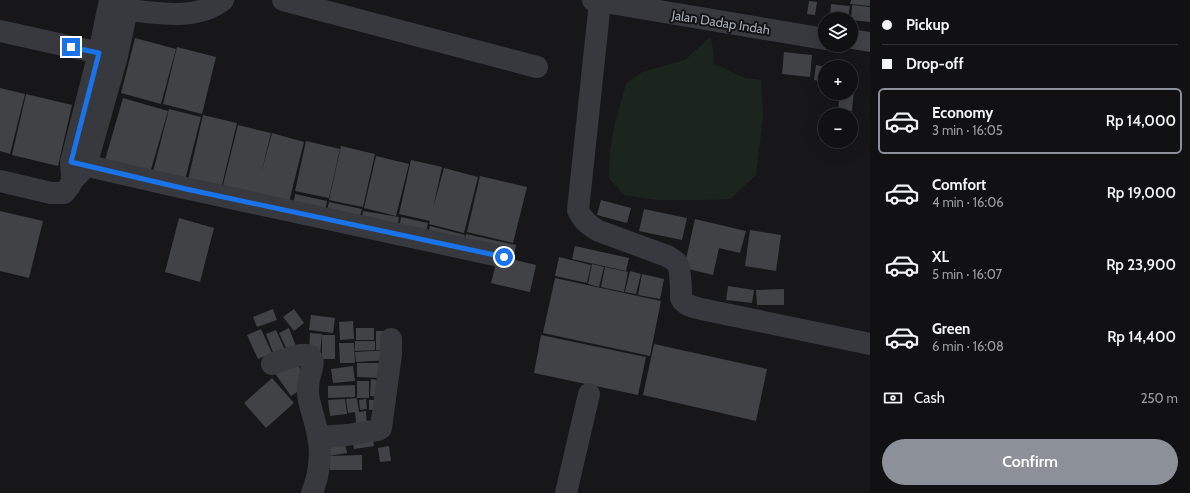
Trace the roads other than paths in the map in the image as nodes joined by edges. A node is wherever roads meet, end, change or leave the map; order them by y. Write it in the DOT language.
graph roads {
  1 [pos="223,0"];
  2 [pos="283,0"];
  3 [pos="596,1"];
  4 [pos="122,3"];
  5 [pos="0,31"];
  6 [pos="818,38"];
  7 [pos="108,55"];
  8 [pos="537,67"];
  9 [pos="77,169"];
  10 [pos="0,181"];
  11 [pos="504,257"];
  12 [pos="391,339"];
  13 [pos="870,344"];
  14 [pos="272,364"];
  15 [pos="589,394"];
  16 [pos="319,437"];
  17 [pos="312,493"];
  18 [pos="566,493"];
  1 -- 4 [label="street"];
  2 -- 8 [label="street"];
  3 -- 6 [label="street, Jalan Dadap Indah"];
  3 -- 13 [label="street"];
  4 -- 7 [label="street"];
  5 -- 7 [label="street"];
  7 -- 9 [label="street"];
  9 -- 10 [label="street"];
  9 -- 11 [label="street"];
  12 -- 16 [label="street"];
  14 -- 16 [label="street"];
  15 -- 18 [label="street"];
  16 -- 17 [label="street"];
}
